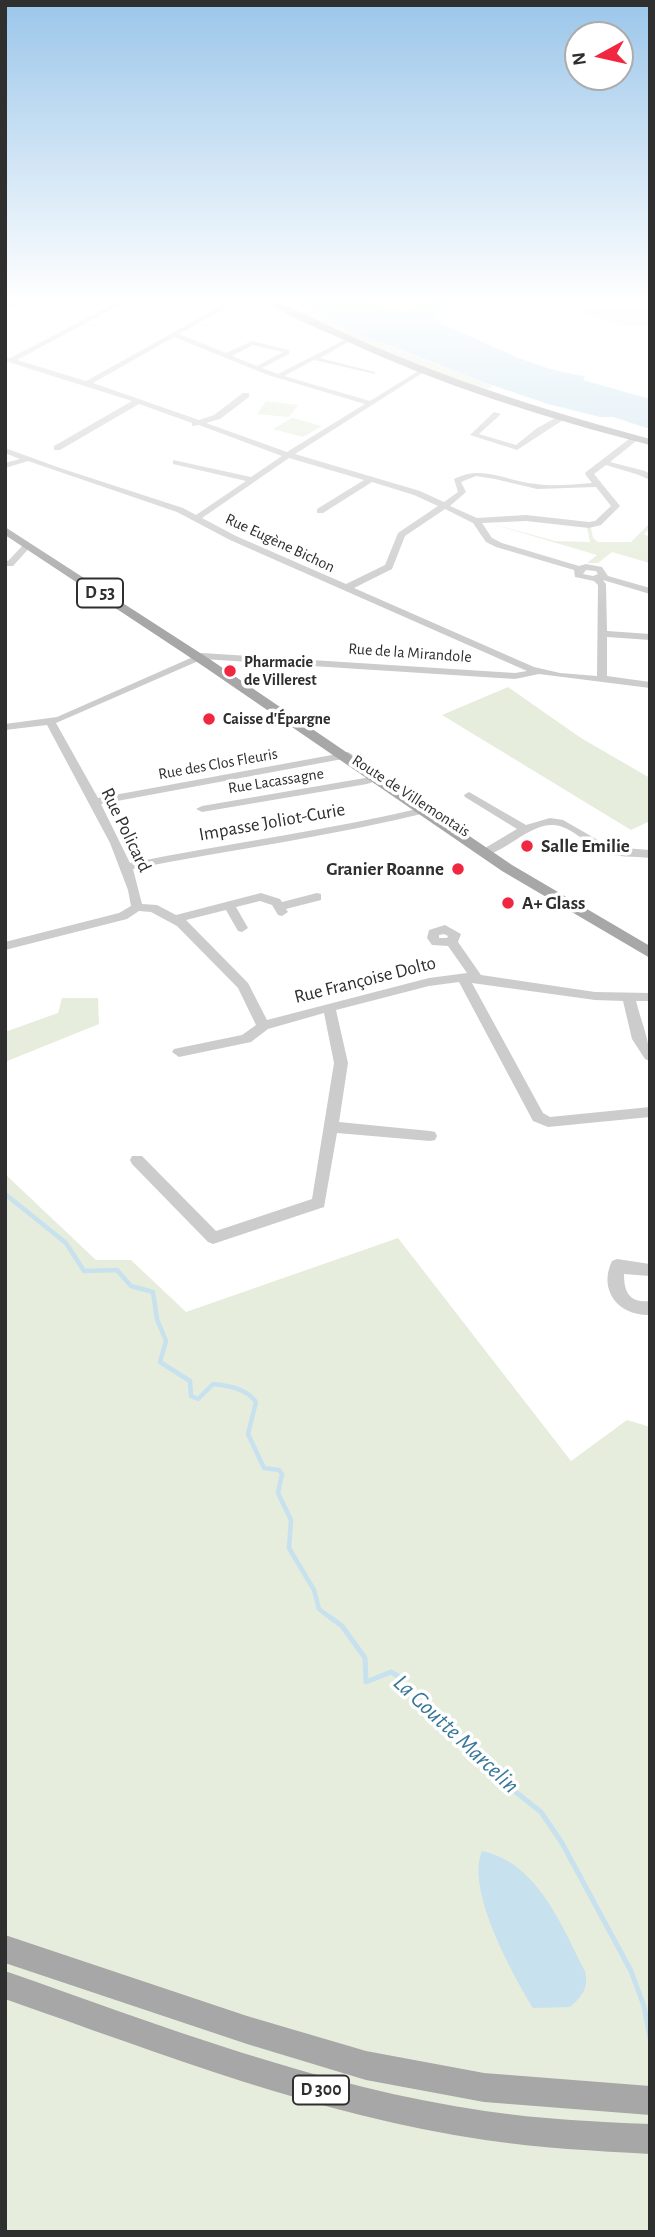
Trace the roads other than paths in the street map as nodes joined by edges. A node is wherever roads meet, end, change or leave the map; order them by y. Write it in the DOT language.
graph roads {
  1 [pos="132,404"];
  2 [pos="146,404"];
  3 [pos="234,404"];
  4 [pos="368,404"];
  5 [pos="521,404"];
  6 [pos="497,414"];
  7 [pos="562,418"];
  8 [pos="195,424"];
  9 [pos="636,438"];
  10 [pos="650,442"];
  11 [pos="57,448"];
  12 [pos="5,450"];
  13 [pos="288,455"];
  14 [pos="27,459"];
  15 [pos="176,462"];
  16 [pos="603,462"];
  17 [pos="5,466"];
  18 [pos="650,478"];
  19 [pos="253,480"];
  20 [pos="370,480"];
  21 [pos="597,485"];
  22 [pos="444,505"];
  23 [pos="320,511"];
  24 [pos="197,518"];
  25 [pos="476,521"];
  26 [pos="5,530"];
  27 [pos="28,545"];
  28 [pos="5,563"];
  29 [pos="600,578"];
  30 [pos="346,589"];
  31 [pos="650,591"];
  32 [pos="602,635"];
  33 [pos="650,637"];
  34 [pos="195,656"];
  35 [pos="538,671"];
  36 [pos="602,678"];
  37 [pos="650,685"];
  38 [pos="51,723"];
  39 [pos="5,727"];
  40 [pos="346,756"];
  41 [pos="378,778"];
  42 [pos="205,782"];
  43 [pos="469,794"];
  44 [pos="93,802"];
  45 [pos="216,806"];
  46 [pos="202,809"];
  47 [pos="426,810"];
  48 [pos="525,829"];
  49 [pos="487,851"];
  50 [pos="650,854"];
  51 [pos="127,867"];
  52 [pos="317,897"];
  53 [pos="229,905"];
  54 [pos="137,907"];
  55 [pos="176,919"];
  56 [pos="242,928"];
  57 [pos="617,936"];
  58 [pos="452,942"];
  59 [pos="5,946"];
  60 [pos="650,953"];
  61 [pos="650,961"];
  62 [pos="463,977"];
  63 [pos="478,979"];
  64 [pos="629,997"];
  65 [pos="650,997"];
  66 [pos="330,1007"];
  67 [pos="263,1027"];
  68 [pos="179,1052"];
  69 [pos="650,1056"];
  70 [pos="650,1112"];
  71 [pos="333,1126"];
  72 [pos="429,1136"];
  73 [pos="137,1160"];
  74 [pos="650,1270"];
  75 [pos="650,1308"];
  76 [pos="5,1949"];
  77 [pos="5,1985"];
  78 [pos="650,2101"];
  79 [pos="650,2139"];
  1 -- 11 [label="street"];
  2 -- 8 [label="street"];
  3 -- 8 [label="street"];
  4 -- 13 [label="street"];
  5 -- 7 [label="main road"];
  6 -- 7 [label="street"];
  7 -- 9 [label="main road"];
  8 -- 13 [label="street"];
  9 -- 10 [label="main road"];
  9 -- 16 [label="street"];
  12 -- 14 [label="street, Rue Eugène Bichon"];
  13 -- 19 [label="street"];
  13 -- 20 [label="street"];
  14 -- 17 [label="street"];
  14 -- 24 [label="street, Rue Eugène Bichon"];
  15 -- 19 [label="street"];
  16 -- 18 [label="street"];
  16 -- 21 [label="street"];
  19 -- 24 [label="street"];
  20 -- 22 [label="street"];
  20 -- 23 [label="street"];
  21 -- 22 [label="street"];
  21 -- 25 [label="street"];
  22 -- 25 [label="street"];
  22 -- 30 [label="street"];
  24 -- 30 [label="street, Rue Eugène Bichon"];
  25 -- 29 [label="street"];
  26 -- 27 [label="main road, D 53"];
  27 -- 28 [label="street"];
  27 -- 34 [label="main road, D 53"];
  29 -- 31 [label="street"];
  29 -- 32 [label="street"];
  30 -- 35 [label="street, Rue Eugène Bichon"];
  32 -- 33 [label="street"];
  32 -- 36 [label="street"];
  34 -- 35 [label="street, Rue de la Mirandole"];
  34 -- 38 [label="street"];
  34 -- 40 [label="main road, Route de Villemontais / D 53"];
  35 -- 36 [label="street"];
  36 -- 37 [label="street"];
  38 -- 39 [label="street"];
  38 -- 44 [label="street, Rue Policard"];
  40 -- 41 [label="main road, Route de Villemontais / D 53"];
  40 -- 42 [label="street, Rue des Clos Fleuris"];
  41 -- 45 [label="street, Rue Lacassagne"];
  41 -- 47 [label="main road, Route de Villemontais / D 53"];
  42 -- 44 [label="street, Rue des Clos Fleuris"];
  42 -- 45 [label="street, Rue Lacassagne"];
  43 -- 48 [label="street"];
  44 -- 51 [label="street, Rue Policard"];
  45 -- 46 [label="street, Rue Lacassagne"];
  47 -- 49 [label="main road, Route de Villemontais / D 53"];
  47 -- 51 [label="street, Impasse Joliot-Curie"];
  48 -- 49 [label="street"];
  48 -- 50 [label="street"];
  49 -- 57 [label="main road, Route de Villemontais / D 53"];
  51 -- 54 [label="street, Rue Policard"];
  52 -- 53 [label="street"];
  53 -- 55 [label="street"];
  53 -- 56 [label="street"];
  54 -- 55 [label="street"];
  54 -- 59 [label="street"];
  55 -- 67 [label="street"];
  57 -- 60 [label="main road, Route de Villemontais / D 53"];
  57 -- 61 [label="main road, Route de Villemontais / D 53"];
  58 -- 63 [label="street"];
  62 -- 63 [label="street, Rue Françoise Dolto"];
  62 -- 66 [label="street, Rue Françoise Dolto"];
  62 -- 70 [label="street"];
  63 -- 64 [label="street, Rue Françoise Dolto"];
  64 -- 65 [label="street, Rue Françoise Dolto"];
  64 -- 69 [label="street"];
  66 -- 67 [label="street, Rue Françoise Dolto"];
  66 -- 71 [label="street"];
  67 -- 68 [label="street, Rue Françoise Dolto"];
  71 -- 72 [label="street"];
  71 -- 73 [label="street"];
  74 -- 75 [label="street"];
  76 -- 78 [label="main road, D 300"];
  77 -- 79 [label="main road, D 300"];
}
